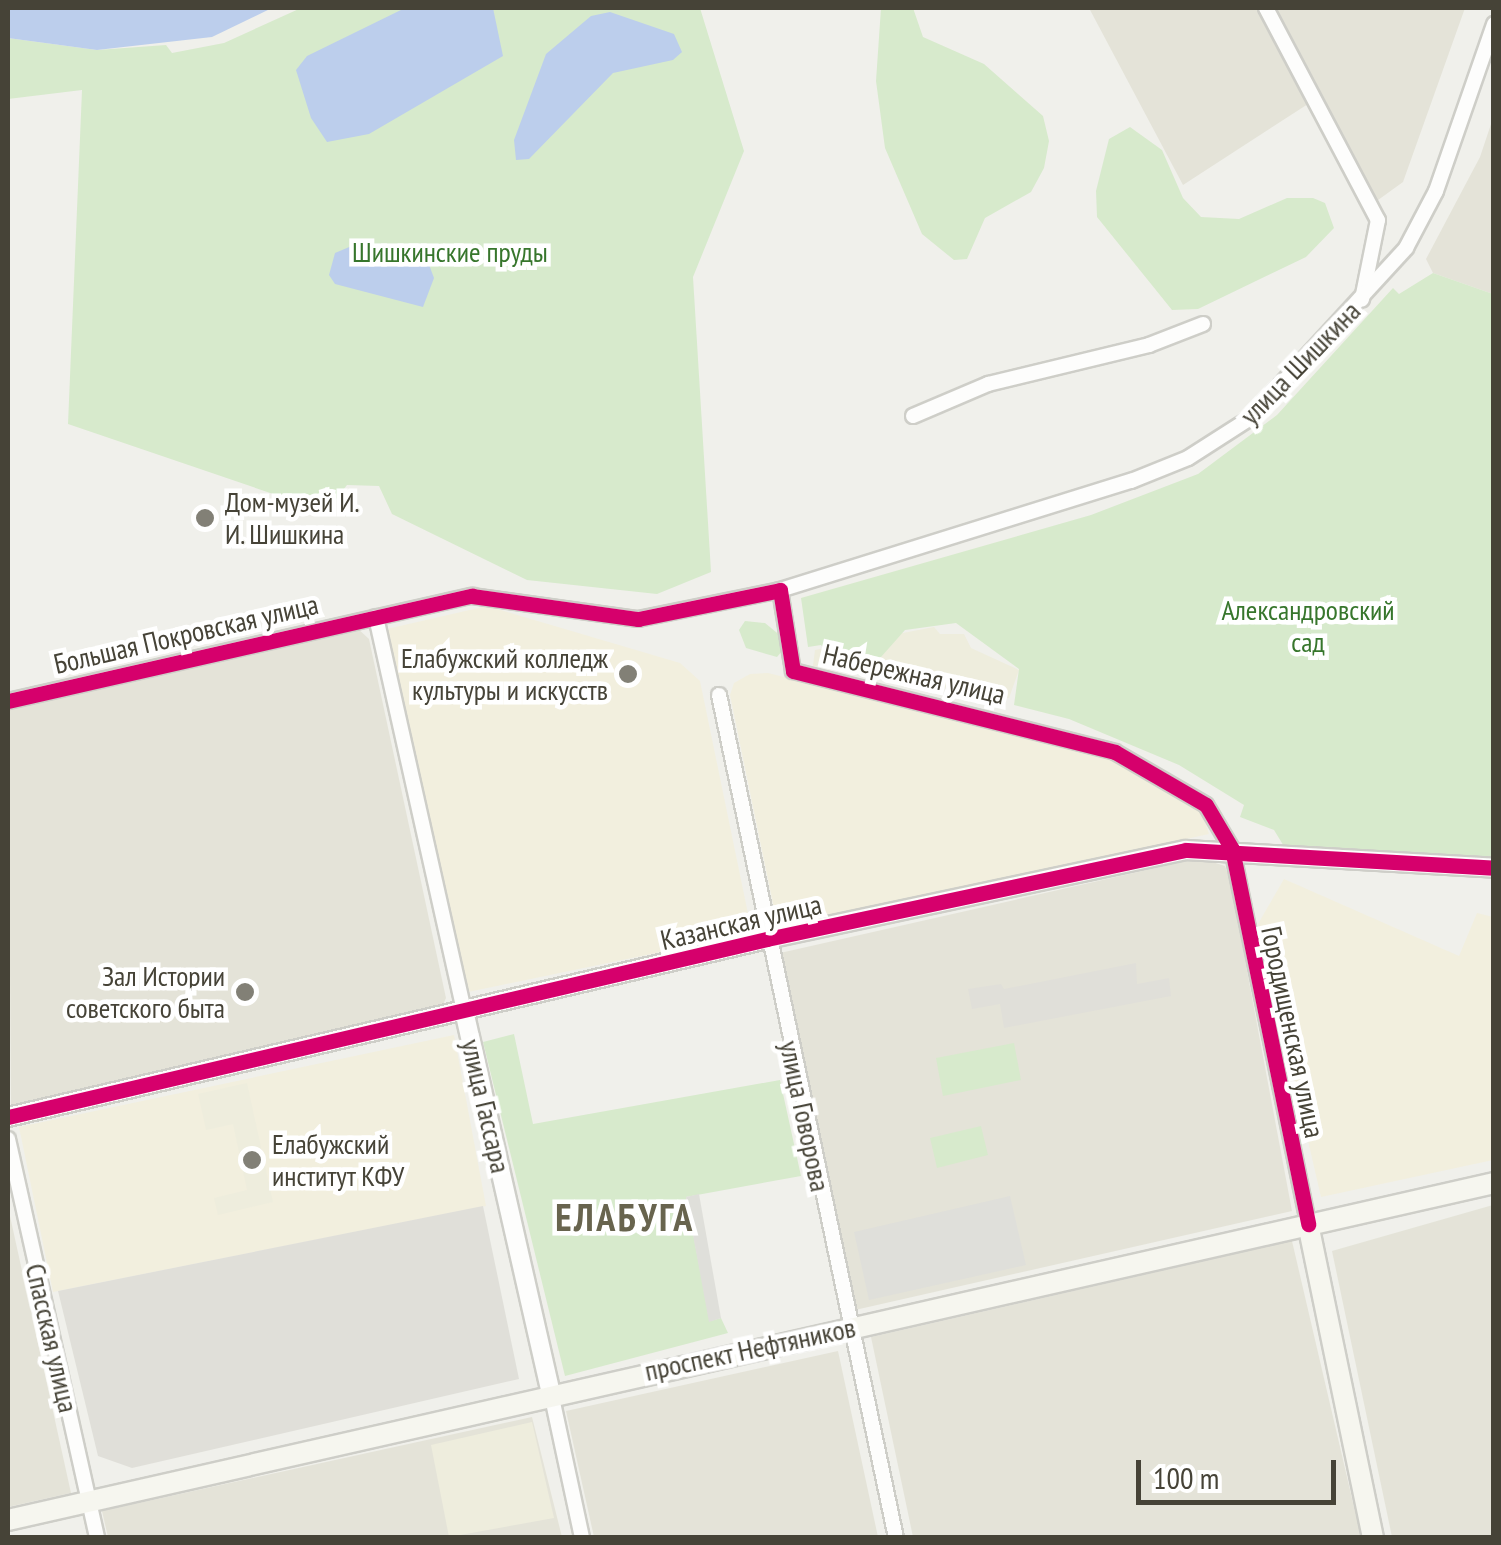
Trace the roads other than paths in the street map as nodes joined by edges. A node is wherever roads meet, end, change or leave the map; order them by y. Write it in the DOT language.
graph roads {
  1 [pos="1266,8"];
  2 [pos="1494,24"];
  3 [pos="1362,298"];
  4 [pos="1203,324"];
  5 [pos="913,416"];
  6 [pos="780,590"];
  7 [pos="376,616"];
  8 [pos="719,694"];
  9 [pos="8,701"];
  10 [pos="1232,849"];
  11 [pos="1494,868"];
  12 [pos="767,939"];
  13 [pos="465,1015"];
  14 [pos="8,1117"];
  15 [pos="8,1139"];
  16 [pos="1494,1182"];
  17 [pos="1308,1224"];
  18 [pos="851,1327"];
  19 [pos="551,1392"];
  20 [pos="89,1501"];
  21 [pos="8,1520"];
  22 [pos="97,1538"];
  23 [pos="582,1538"];
  24 [pos="896,1538"];
  25 [pos="1373,1538"];
  1 -- 3 [label="street"];
  2 -- 3 [label="street, улица Шишкина"];
  3 -- 6 [label="street, улица Шишкина"];
  4 -- 5 [label="street"];
  6 -- 7 [label="street"];
  6 -- 10 [label="street, Набережная улица"];
  7 -- 9 [label="street, Большая Покровская улица"];
  7 -- 13 [label="street, улица Гассара"];
  8 -- 12 [label="street, улица Говорова"];
  10 -- 11 [label="street, Казанская улица"];
  10 -- 12 [label="street, Казанская улица"];
  10 -- 17 [label="street, Городищенская улица"];
  12 -- 13 [label="street, Казанская улица"];
  12 -- 18 [label="street, улица Говорова"];
  13 -- 14 [label="street, Казанская улица"];
  13 -- 19 [label="street, улица Гассара"];
  15 -- 20 [label="street, Спасская улица"];
  16 -- 17 [label="main road, проспект Нефтяников"];
  17 -- 18 [label="main road, проспект Нефтяников"];
  17 -- 25 [label="main road, Городищенская улица"];
  18 -- 19 [label="main road, проспект Нефтяников"];
  18 -- 24 [label="street, улица Говорова"];
  19 -- 20 [label="main road, проспект Нефтяников"];
  19 -- 23 [label="street, улица Гассара"];
  20 -- 21 [label="main road, проспект Нефтяников"];
  20 -- 22 [label="street, Спасская улица"];
}
